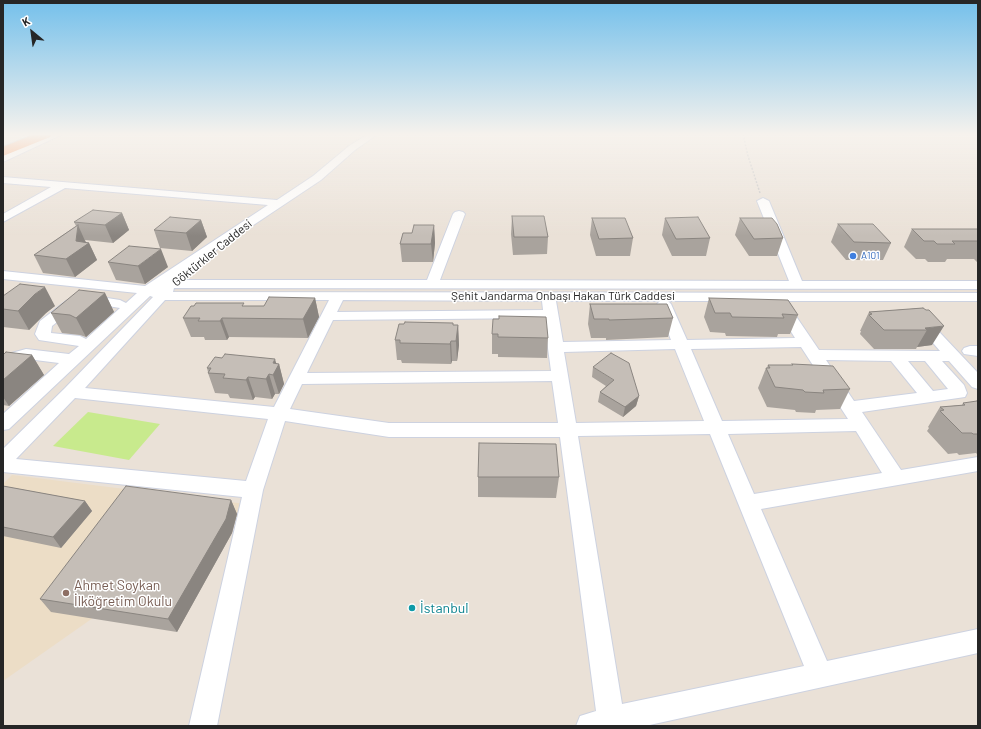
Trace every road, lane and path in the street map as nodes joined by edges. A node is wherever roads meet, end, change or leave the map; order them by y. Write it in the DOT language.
graph roads {
  1 [pos="329,168"];
  2 [pos="752,168"];
  3 [pos="3,180"];
  4 [pos="63,185"];
  5 [pos="763,201"];
  6 [pos="279,203"];
  7 [pos="3,211"];
  8 [pos="15,212"];
  9 [pos="459,214"];
  10 [pos="259,216"];
  11 [pos="3,219"];
  12 [pos="3,275"];
  13 [pos="30,278"];
  14 [pos="97,284"];
  15 [pos="174,284"];
  16 [pos="432,284"];
  17 [pos="797,285"];
  18 [pos="978,285"];
  19 [pos="14,290"];
  20 [pos="155,293"];
  21 [pos="338,296"];
  22 [pos="661,296"];
  23 [pos="776,297"];
  24 [pos="899,297"];
  25 [pos="978,297"];
  26 [pos="79,298"];
  27 [pos="120,304"];
  28 [pos="550,305"];
  29 [pos="328,316"];
  30 [pos="80,341"];
  31 [pos="681,344"];
  32 [pos="556,347"];
  33 [pos="811,349"];
  34 [pos="895,355"];
  35 [pos="929,356"];
  36 [pos="953,356"];
  37 [pos="66,359"];
  38 [pos="3,366"];
  39 [pos="560,376"];
  40 [pos="975,376"];
  41 [pos="296,379"];
  42 [pos="71,392"];
  43 [pos="929,397"];
  44 [pos="850,408"];
  45 [pos="279,414"];
  46 [pos="5,419"];
  47 [pos="861,426"];
  48 [pos="716,428"];
  49 [pos="568,430"];
  50 [pos="3,461"];
  51 [pos="978,464"];
  52 [pos="3,466"];
  53 [pos="896,478"];
  54 [pos="253,490"];
  55 [pos="748,503"];
  56 [pos="978,641"];
  57 [pos="820,675"];
  58 [pos="600,723"];
  59 [pos="203,726"];
  1 -- 6 [label="street"];
  2 -- 5 [label="path"];
  3 -- 4 [label="street"];
  4 -- 6 [label="street"];
  4 -- 8 [label="street"];
  5 -- 17 [label="street"];
  6 -- 10 [label="street"];
  7 -- 8 [label="street"];
  8 -- 11 [label="street"];
  9 -- 16 [label="street"];
  10 -- 15 [label="street, Göktürkler Caddesi"];
  10 -- 20 [label="street, Göktürkler Caddesi"];
  12 -- 13 [label="street, Şehit Jandarma Onbaşı Hakan Türk Caddesi"];
  13 -- 14 [label="street, Şehit Jandarma Onbaşı Hakan Türk Caddesi"];
  13 -- 19 [label="street"];
  14 -- 20 [label="street, Şehit Jandarma Onbaşı Hakan Türk Caddesi"];
  14 -- 26 [label="street"];
  15 -- 16 [label="street, Şehit Jandarma Onbaşı Hakan Türk Caddesi"];
  15 -- 20 [label="street, Göktürkler Caddesi"];
  16 -- 17 [label="street, Şehit Jandarma Onbaşı Hakan Türk Caddesi"];
  17 -- 18 [label="street, Şehit Jandarma Onbaşı Hakan Türk Caddesi"];
  20 -- 21 [label="street, Şehit Jandarma Onbaşı Hakan Türk Caddesi"];
  20 -- 42 [label="street, Göktürkler Caddesi"];
  20 -- 46 [label="street, Göktürkler Caddesi"];
  21 -- 28 [label="street, Şehit Jandarma Onbaşı Hakan Türk Caddesi"];
  21 -- 29 [label="street"];
  22 -- 23 [label="street, Şehit Jandarma Onbaşı Hakan Türk Caddesi"];
  22 -- 28 [label="street, Şehit Jandarma Onbaşı Hakan Türk Caddesi"];
  22 -- 31 [label="street"];
  23 -- 24 [label="street, Şehit Jandarma Onbaşı Hakan Türk Caddesi"];
  23 -- 33 [label="street"];
  24 -- 25 [label="street, Şehit Jandarma Onbaşı Hakan Türk Caddesi"];
  24 -- 36 [label="street"];
  26 -- 27 [label="street"];
  26 -- 30 [label="street"];
  28 -- 29 [label="street"];
  28 -- 32 [label="street"];
  29 -- 41 [label="street"];
  31 -- 32 [label="street"];
  31 -- 33 [label="street"];
  31 -- 48 [label="street"];
  32 -- 39 [label="street"];
  33 -- 34 [label="street"];
  33 -- 44 [label="street"];
  34 -- 35 [label="street"];
  34 -- 43 [label="street"];
  35 -- 36 [label="street"];
  35 -- 43 [label="street"];
  36 -- 40 [label="street"];
  37 -- 38 [label="street"];
  39 -- 41 [label="street"];
  39 -- 49 [label="street"];
  41 -- 45 [label="street"];
  42 -- 45 [label="street"];
  42 -- 50 [label="street, Göktürkler Caddesi"];
  43 -- 44 [label="street"];
  44 -- 47 [label="street"];
  45 -- 49 [label="street"];
  45 -- 54 [label="street"];
  47 -- 48 [label="street"];
  47 -- 53 [label="street"];
  48 -- 49 [label="street"];
  48 -- 55 [label="street"];
  49 -- 58 [label="street"];
  51 -- 53 [label="street"];
  52 -- 54 [label="street"];
  53 -- 55 [label="street"];
  54 -- 59 [label="street"];
  55 -- 57 [label="street"];
  56 -- 57 [label="street"];
  57 -- 58 [label="street"];
}
